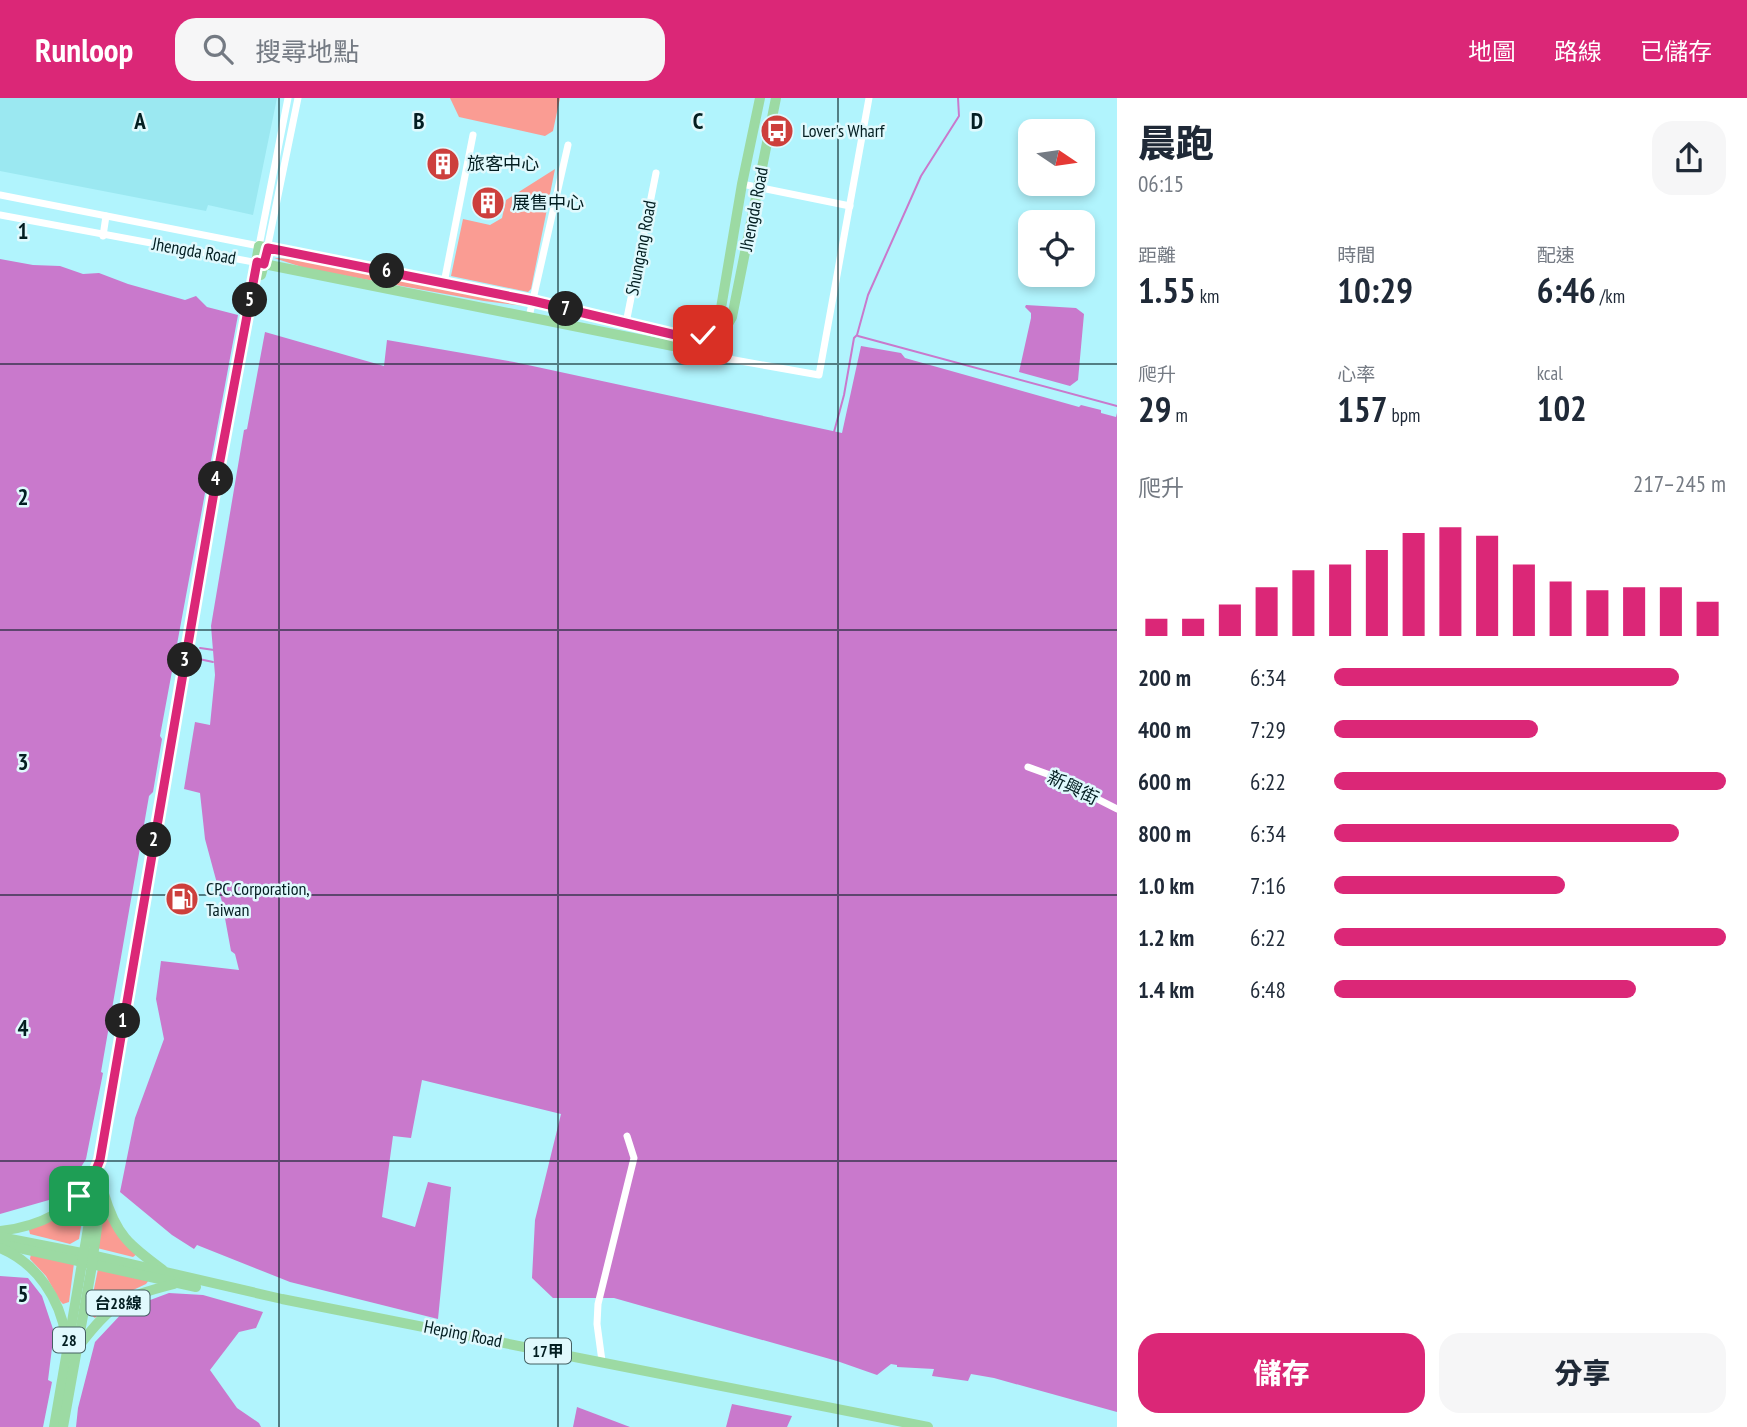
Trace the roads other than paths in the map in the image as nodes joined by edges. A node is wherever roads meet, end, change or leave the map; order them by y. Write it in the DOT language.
graph roads {
  1 [pos="288,98"];
  2 [pos="298,98"];
  3 [pos="760,98"];
  4 [pos="776,98"];
  5 [pos="869,98"];
  6 [pos="474,135"];
  7 [pos="568,145"];
  8 [pos="656,173"];
  9 [pos="742,184"];
  10 [pos="758,188"];
  11 [pos="0,195"];
  12 [pos="850,206"];
  13 [pos="0,215"];
  14 [pos="106,216"];
  15 [pos="103,236"];
  16 [pos="263,247"];
  17 [pos="260,263"];
  18 [pos="444,283"];
  19 [pos="533,301"];
  20 [pos="529,317"];
  21 [pos="626,323"];
  22 [pos="729,359"];
  23 [pos="189,654"];
  24 [pos="1028,767"];
  25 [pos="1117,809"];
  26 [pos="627,1136"];
  27 [pos="100,1160"];
  28 [pos="102,1188"];
  29 [pos="0,1231"];
  30 [pos="0,1237"];
  31 [pos="0,1246"];
  32 [pos="87,1258"];
  33 [pos="168,1274"];
  34 [pos="177,1284"];
  35 [pos="72,1349"];
  36 [pos="602,1361"];
  37 [pos="54,1427"];
  38 [pos="63,1427"];
  39 [pos="902,1427"];
  40 [pos="928,1427"];
  1 -- 16 [label="street"];
  2 -- 16 [label="street"];
  3 -- 9 [label="main road, Jhengda Road"];
  4 -- 10 [label="main road, Jhengda Road"];
  5 -- 12 [label="street"];
  6 -- 18 [label="street"];
  7 -- 19 [label="street"];
  8 -- 21 [label="street, Shungang Road"];
  9 -- 10 [label="street"];
  9 -- 21 [label="main road, Jhengda Road"];
  10 -- 12 [label="street"];
  10 -- 20 [label="main road, Jhengda Road"];
  11 -- 14 [label="street, Jhengda Road"];
  12 -- 22 [label="street"];
  13 -- 15 [label="street, Jhengda Road"];
  14 -- 15 [label="street"];
  14 -- 16 [label="street, Jhengda Road"];
  15 -- 17 [label="street, Jhengda Road"];
  16 -- 17 [label="main road"];
  16 -- 18 [label="main road, Jhengda Road"];
  17 -- 20 [label="main road, Jhengda Road"];
  17 -- 23 [label="main road"];
  18 -- 19 [label="main road, Jhengda Road"];
  19 -- 20 [label="street"];
  19 -- 21 [label="main road, Jhengda Road"];
  23 -- 27 [label="main road"];
  23 -- 28 [label="main road"];
  24 -- 25 [label="street, 新興街"];
  26 -- 36 [label="street"];
  27 -- 29 [label="main road"];
  27 -- 32 [label="main road"];
  28 -- 32 [label="main road"];
  28 -- 33 [label="main road"];
  30 -- 32 [label="main road, Heping Road"];
  31 -- 32 [label="main road, Heping Road"];
  31 -- 35 [label="main road"];
  32 -- 33 [label="main road, Heping Road / 17甲"];
  32 -- 34 [label="main road, Heping Road / 17甲"];
  32 -- 35 [label="main road, 28"];
  33 -- 36 [label="main road, Heping Road / 17甲"];
  34 -- 35 [label="main road, 台28線"];
  34 -- 39 [label="main road, Heping Road / 17甲"];
  35 -- 37 [label="main road, 28"];
  35 -- 38 [label="main road, 28"];
  36 -- 40 [label="main road, Heping Road / 17甲"];
}
